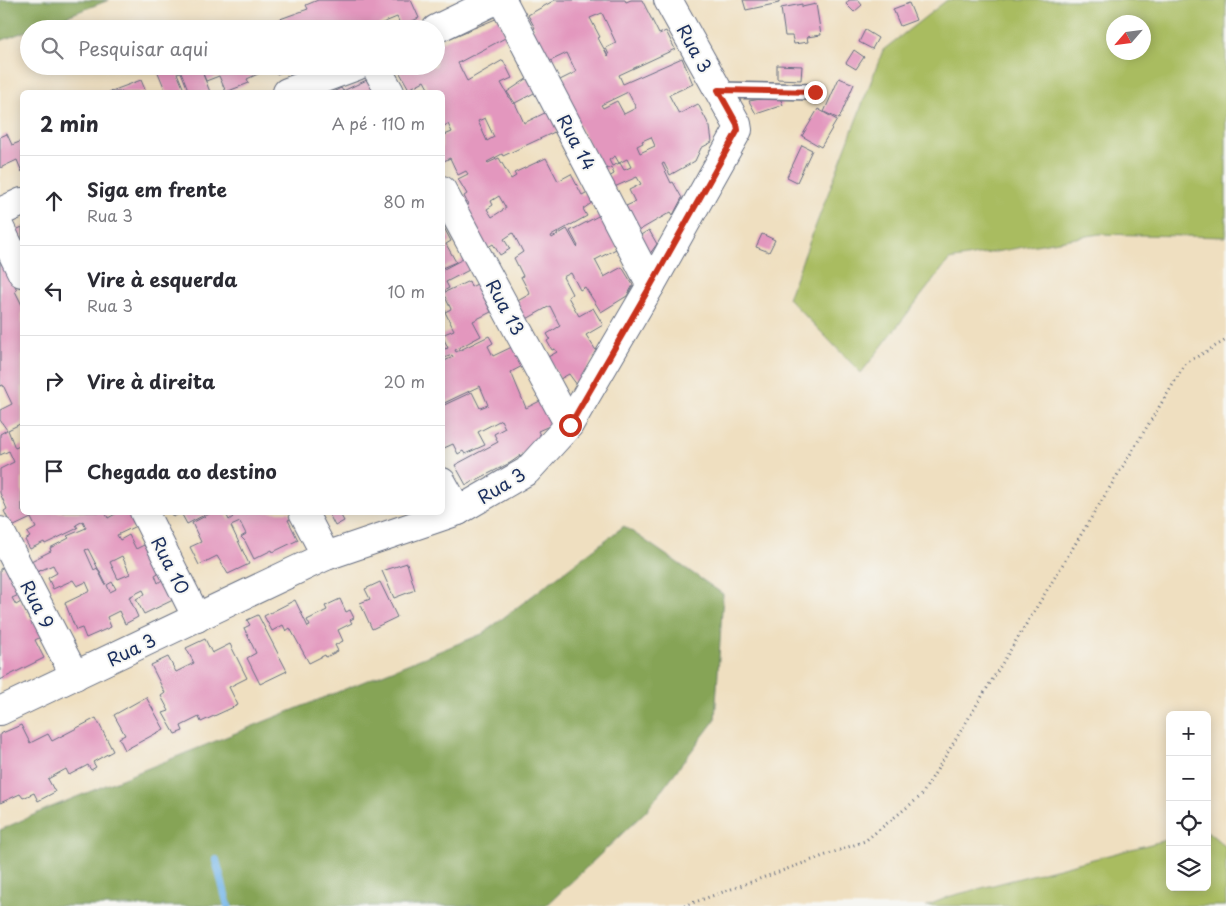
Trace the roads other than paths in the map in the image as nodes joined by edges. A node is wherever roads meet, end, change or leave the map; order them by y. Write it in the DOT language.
graph roads {
  1 [pos="496,0"];
  2 [pos="502,0"];
  3 [pos="668,0"];
  4 [pos="445,25"];
  5 [pos="333,75"];
  6 [pos="381,75"];
  7 [pos="292,90"];
  8 [pos="389,90"];
  9 [pos="718,90"];
  10 [pos="815,92"];
  11 [pos="445,196"];
  12 [pos="20,203"];
  13 [pos="0,212"];
  14 [pos="0,228"];
  15 [pos="20,269"];
  16 [pos="651,285"];
  17 [pos="570,425"];
  18 [pos="445,487"];
  19 [pos="458,511"];
  20 [pos="146,515"];
  21 [pos="305,515"];
  22 [pos="0,531"];
  23 [pos="326,556"];
  24 [pos="197,618"];
  25 [pos="75,676"];
  26 [pos="0,711"];
  1 -- 4 [label="street"];
  2 -- 16 [label="street, Rua 14"];
  3 -- 9 [label="street, Rua 3"];
  5 -- 7 [label="street"];
  6 -- 8 [label="street"];
  9 -- 10 [label="lane"];
  9 -- 16 [label="street, Rua 3"];
  11 -- 17 [label="street, Rua 13"];
  12 -- 13 [label="street"];
  14 -- 15 [label="street"];
  16 -- 17 [label="street, Rua 3"];
  17 -- 19 [label="street, Rua 3"];
  18 -- 19 [label="street"];
  19 -- 23 [label="street, Rua 3"];
  20 -- 24 [label="street, Rua 10"];
  21 -- 23 [label="street"];
  22 -- 25 [label="street, Rua 9"];
  23 -- 24 [label="street, Rua 3"];
  24 -- 25 [label="street, Rua 3"];
  25 -- 26 [label="street, Rua 3"];
}
